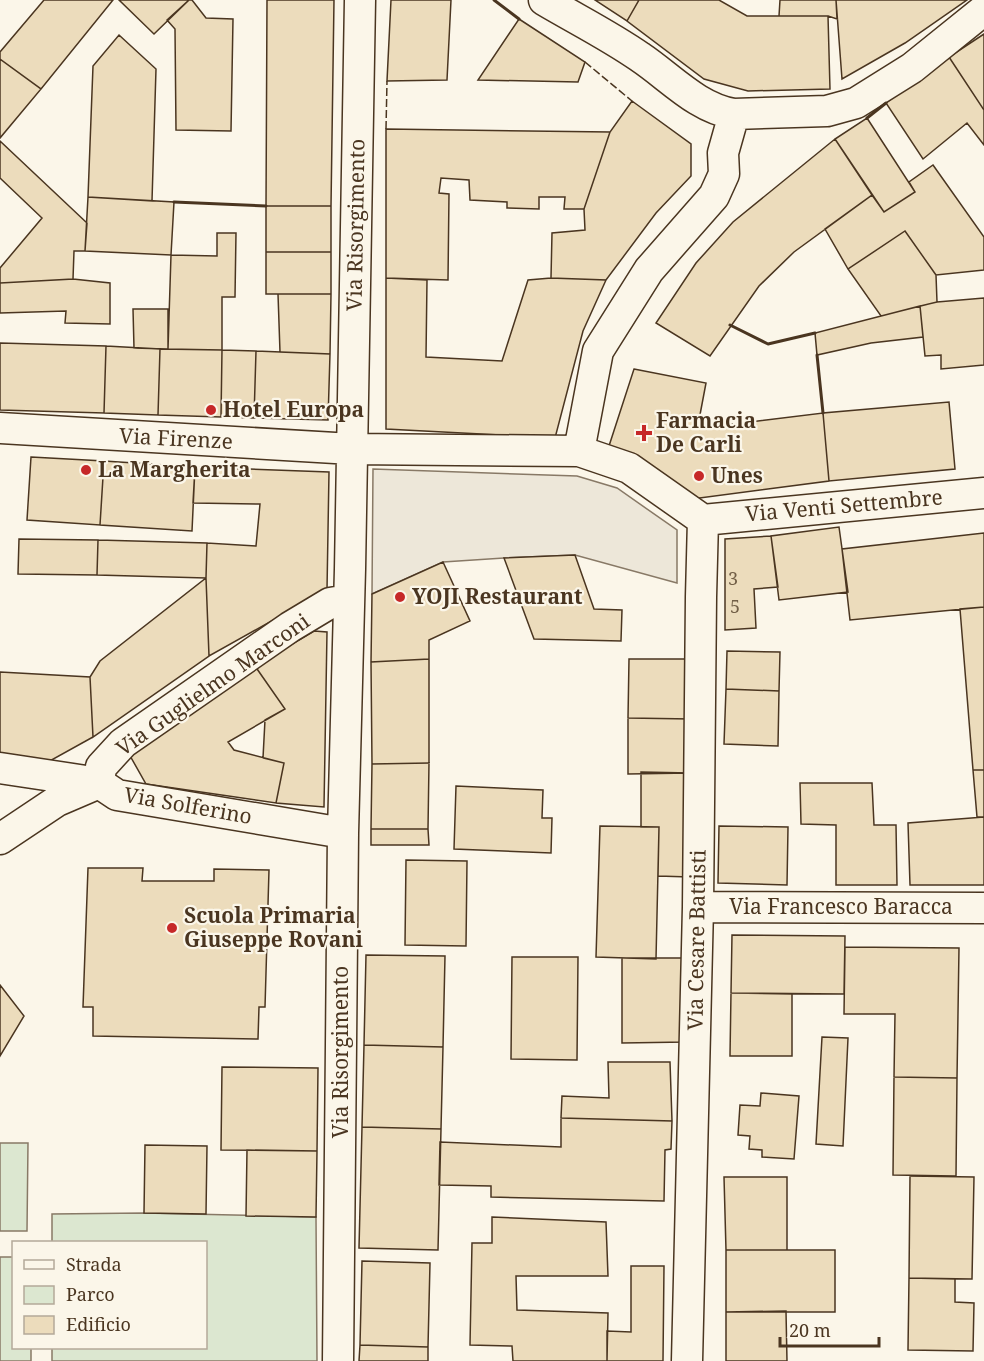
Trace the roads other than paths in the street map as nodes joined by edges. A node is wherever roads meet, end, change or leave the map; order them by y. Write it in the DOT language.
graph roads {
  1 [pos="360,0"];
  2 [pos="544,0"];
  3 [pos="984,10"];
  4 [pos="734,114"];
  5 [pos="0,429"];
  6 [pos="352,449"];
  7 [pos="579,451"];
  8 [pos="984,493"];
  9 [pos="703,520"];
  10 [pos="348,600"];
  11 [pos="0,768"];
  12 [pos="99,783"];
  13 [pos="343,833"];
  14 [pos="0,839"];
  15 [pos="698,907"];
  16 [pos="984,908"];
  17 [pos="339,1361"];
  18 [pos="687,1361"];
  1 -- 6 [label="street, Via Risorgimento"];
  2 -- 4 [label="street"];
  3 -- 4 [label="street"];
  4 -- 7 [label="street"];
  5 -- 6 [label="street, Via Firenze"];
  6 -- 7 [label="street, Via Firenze"];
  6 -- 10 [label="street, Via Risorgimento"];
  7 -- 9 [label="street, Via Firenze"];
  8 -- 9 [label="street, Via Venti Settembre"];
  9 -- 15 [label="street, Via Cesare Battisti"];
  10 -- 12 [label="street, Via Guglielmo Marconi"];
  10 -- 13 [label="street, Via Risorgimento"];
  11 -- 12 [label="street, Via Solferino"];
  12 -- 13 [label="street, Via Solferino"];
  12 -- 14 [label="street"];
  13 -- 17 [label="street, Via Risorgimento"];
  15 -- 16 [label="street, Via Francesco Baracca"];
  15 -- 18 [label="street, Via Cesare Battisti"];
}
